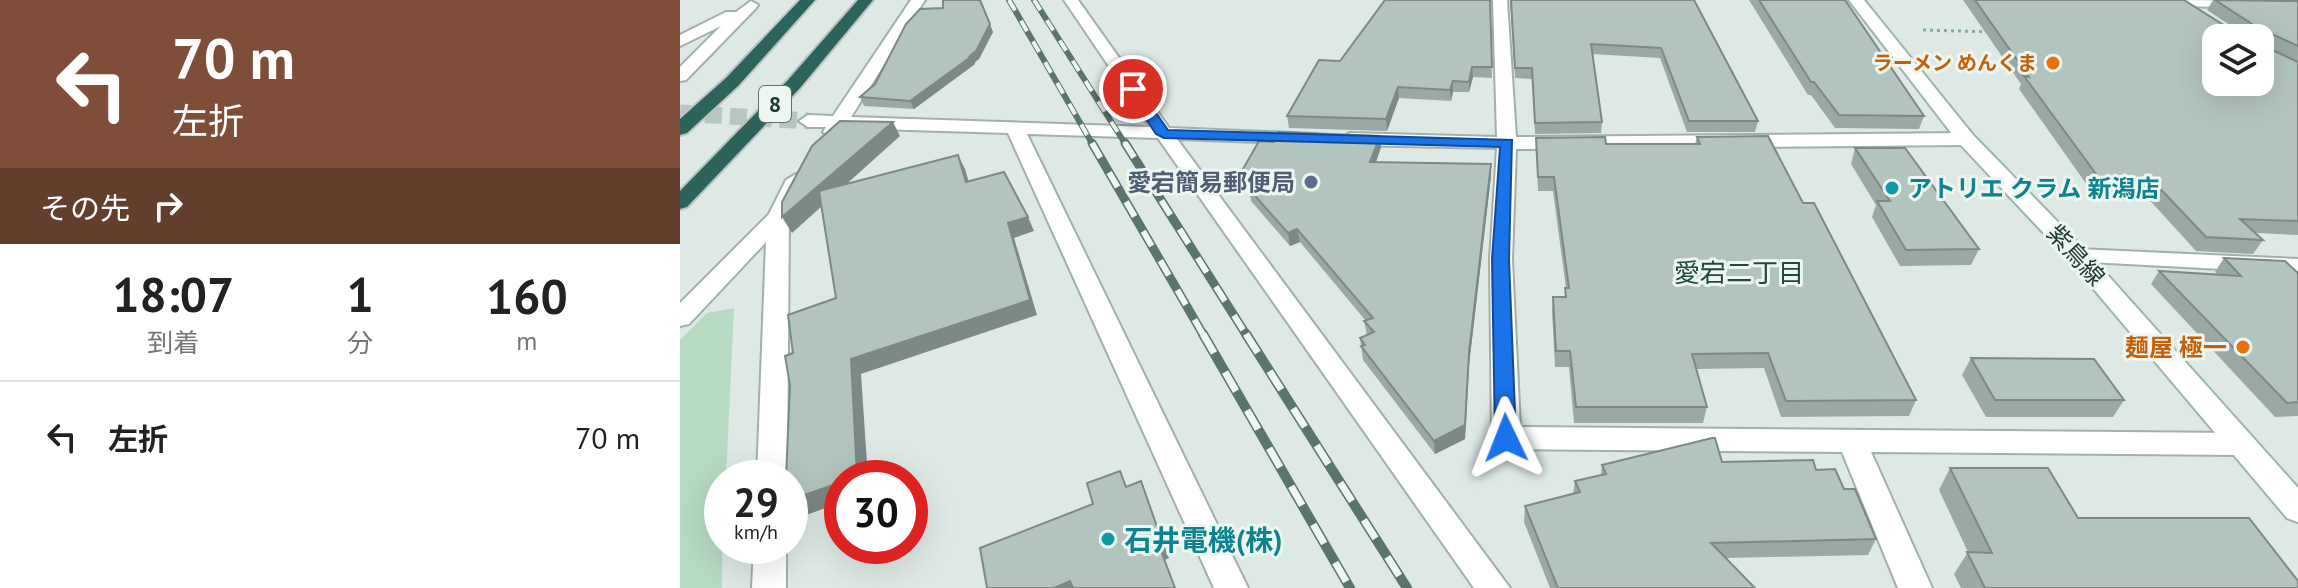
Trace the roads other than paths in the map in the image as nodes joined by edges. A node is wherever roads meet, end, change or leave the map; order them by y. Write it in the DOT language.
graph roads {
  1 [pos="808,0"];
  2 [pos="866,0"];
  3 [pos="918,0"];
  4 [pos="1071,0"];
  5 [pos="1500,0"];
  6 [pos="1856,0"];
  7 [pos="2177,1"];
  8 [pos="753,2"];
  9 [pos="2298,5"];
  10 [pos="2204,18"];
  11 [pos="680,41"];
  12 [pos="680,76"];
  13 [pos="808,121"];
  14 [pos="840,123"];
  15 [pos="680,129"];
  16 [pos="1015,129"];
  17 [pos="1164,134"];
  18 [pos="1966,139"];
  19 [pos="822,143"];
  20 [pos="1507,143"];
  21 [pos="804,162"];
  22 [pos="680,203"];
  23 [pos="778,217"];
  24 [pos="2078,256"];
  25 [pos="2298,266"];
  26 [pos="680,318"];
  27 [pos="1851,440"];
  28 [pos="2240,444"];
  29 [pos="772,460"];
  30 [pos="2298,509"];
  31 [pos="770,564"];
  32 [pos="769,588"];
  33 [pos="1231,588"];
  34 [pos="1493,588"];
  35 [pos="1915,588"];
  1 -- 15 [label="highway, 8"];
  2 -- 22 [label="highway, 8"];
  3 -- 14 [label="street"];
  4 -- 17 [label="street"];
  5 -- 20 [label="street"];
  6 -- 18 [label="street, 紫鳥線"];
  7 -- 9 [label="street"];
  7 -- 10 [label="street"];
  8 -- 11 [label="street"];
  8 -- 12 [label="street"];
  13 -- 14 [label="street"];
  14 -- 16 [label="street"];
  14 -- 19 [label="street"];
  16 -- 17 [label="street"];
  16 -- 33 [label="street"];
  17 -- 20 [label="street"];
  17 -- 34 [label="street"];
  18 -- 20 [label="street"];
  18 -- 24 [label="street, 紫鳥線"];
  20 -- 27 [label="street"];
  21 -- 23 [label="street"];
  23 -- 26 [label="street"];
  23 -- 29 [label="street"];
  24 -- 25 [label="street"];
  24 -- 28 [label="street, 紫鳥線"];
  27 -- 28 [label="street"];
  27 -- 35 [label="street"];
  28 -- 30 [label="street, 紫鳥線"];
  31 -- 32 [label="street"];
}
